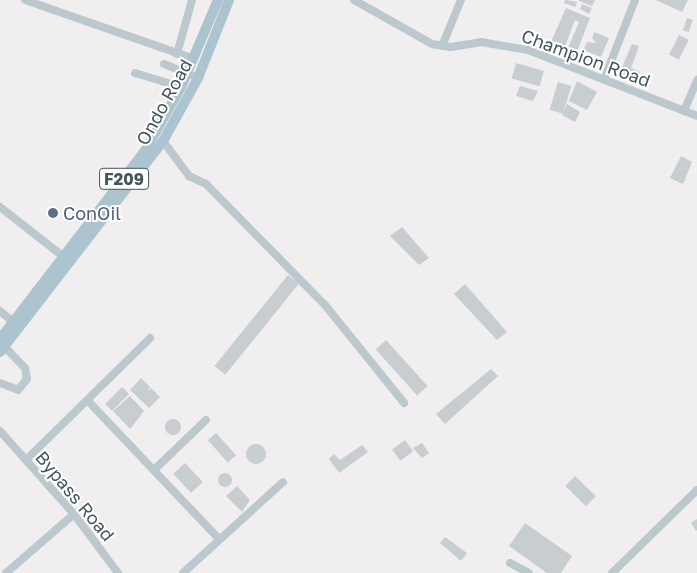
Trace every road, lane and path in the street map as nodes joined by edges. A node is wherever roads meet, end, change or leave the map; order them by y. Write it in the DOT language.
graph roads {
  1 [pos="192,0"];
  2 [pos="218,0"];
  3 [pos="230,0"];
  4 [pos="354,0"];
  5 [pos="461,0"];
  6 [pos="635,0"];
  7 [pos="30,1"];
  8 [pos="442,46"];
  9 [pos="176,54"];
  10 [pos="194,59"];
  11 [pos="164,64"];
  12 [pos="135,73"];
  13 [pos="187,73"];
  14 [pos="605,77"];
  15 [pos="198,78"];
  16 [pos="697,80"];
  17 [pos="181,87"];
  18 [pos="684,111"];
  19 [pos="697,116"];
  20 [pos="163,141"];
  21 [pos="0,207"];
  22 [pos="96,224"];
  23 [pos="65,258"];
  24 [pos="0,311"];
  25 [pos="13,322"];
  26 [pos="150,338"];
  27 [pos="2,346"];
  28 [pos="0,383"];
  29 [pos="89,402"];
  30 [pos="404,403"];
  31 [pos="206,420"];
  32 [pos="0,431"];
  33 [pos="4,439"];
  34 [pos="26,460"];
  35 [pos="154,470"];
  36 [pos="284,482"];
  37 [pos="697,490"];
  38 [pos="74,514"];
  39 [pos="219,539"];
  40 [pos="510,563"];
  41 [pos="6,573"];
  42 [pos="118,573"];
  43 [pos="183,573"];
  44 [pos="529,573"];
  45 [pos="612,573"];
  1 -- 9 [label="street"];
  2 -- 10 [label="main road, Ondo Road / F209"];
  3 -- 15 [label="main road, Ondo Road / F209"];
  4 -- 8 [label="street"];
  5 -- 8 [label="street"];
  6 -- 14 [label="street"];
  7 -- 9 [label="street"];
  8 -- 14 [label="street, Champion Road"];
  9 -- 10 [label="street"];
  10 -- 13 [label="main road, Ondo Road / F209"];
  11 -- 13 [label="street"];
  12 -- 17 [label="street"];
  13 -- 15 [label="street"];
  13 -- 17 [label="main road, Ondo Road / F209"];
  14 -- 18 [label="street, Champion Road"];
  15 -- 20 [label="main road, Ondo Road / F209"];
  16 -- 18 [label="street"];
  17 -- 22 [label="main road, Ondo Road / F209"];
  18 -- 19 [label="street, Champion Road"];
  20 -- 22 [label="main road, Ondo Road / F209"];
  20 -- 30 [label="street"];
  21 -- 23 [label="street"];
  22 -- 23 [label="main road, Ondo Road / F209"];
  22 -- 27 [label="main road, Ondo Road / F209"];
  23 -- 25 [label="main road, Ondo Road / F209"];
  24 -- 25 [label="street"];
  25 -- 27 [label="main road, Ondo Road / F209"];
  26 -- 29 [label="street"];
  27 -- 28 [label="street"];
  29 -- 34 [label="street"];
  29 -- 35 [label="street"];
  31 -- 35 [label="street"];
  32 -- 33 [label="street, Bypass Road"];
  33 -- 34 [label="street, Bypass Road"];
  34 -- 38 [label="street, Bypass Road"];
  35 -- 39 [label="street"];
  36 -- 39 [label="street"];
  37 -- 45 [label="street"];
  38 -- 41 [label="street"];
  38 -- 42 [label="street, Bypass Road"];
  39 -- 43 [label="street"];
  40 -- 44 [label="street"];
}
